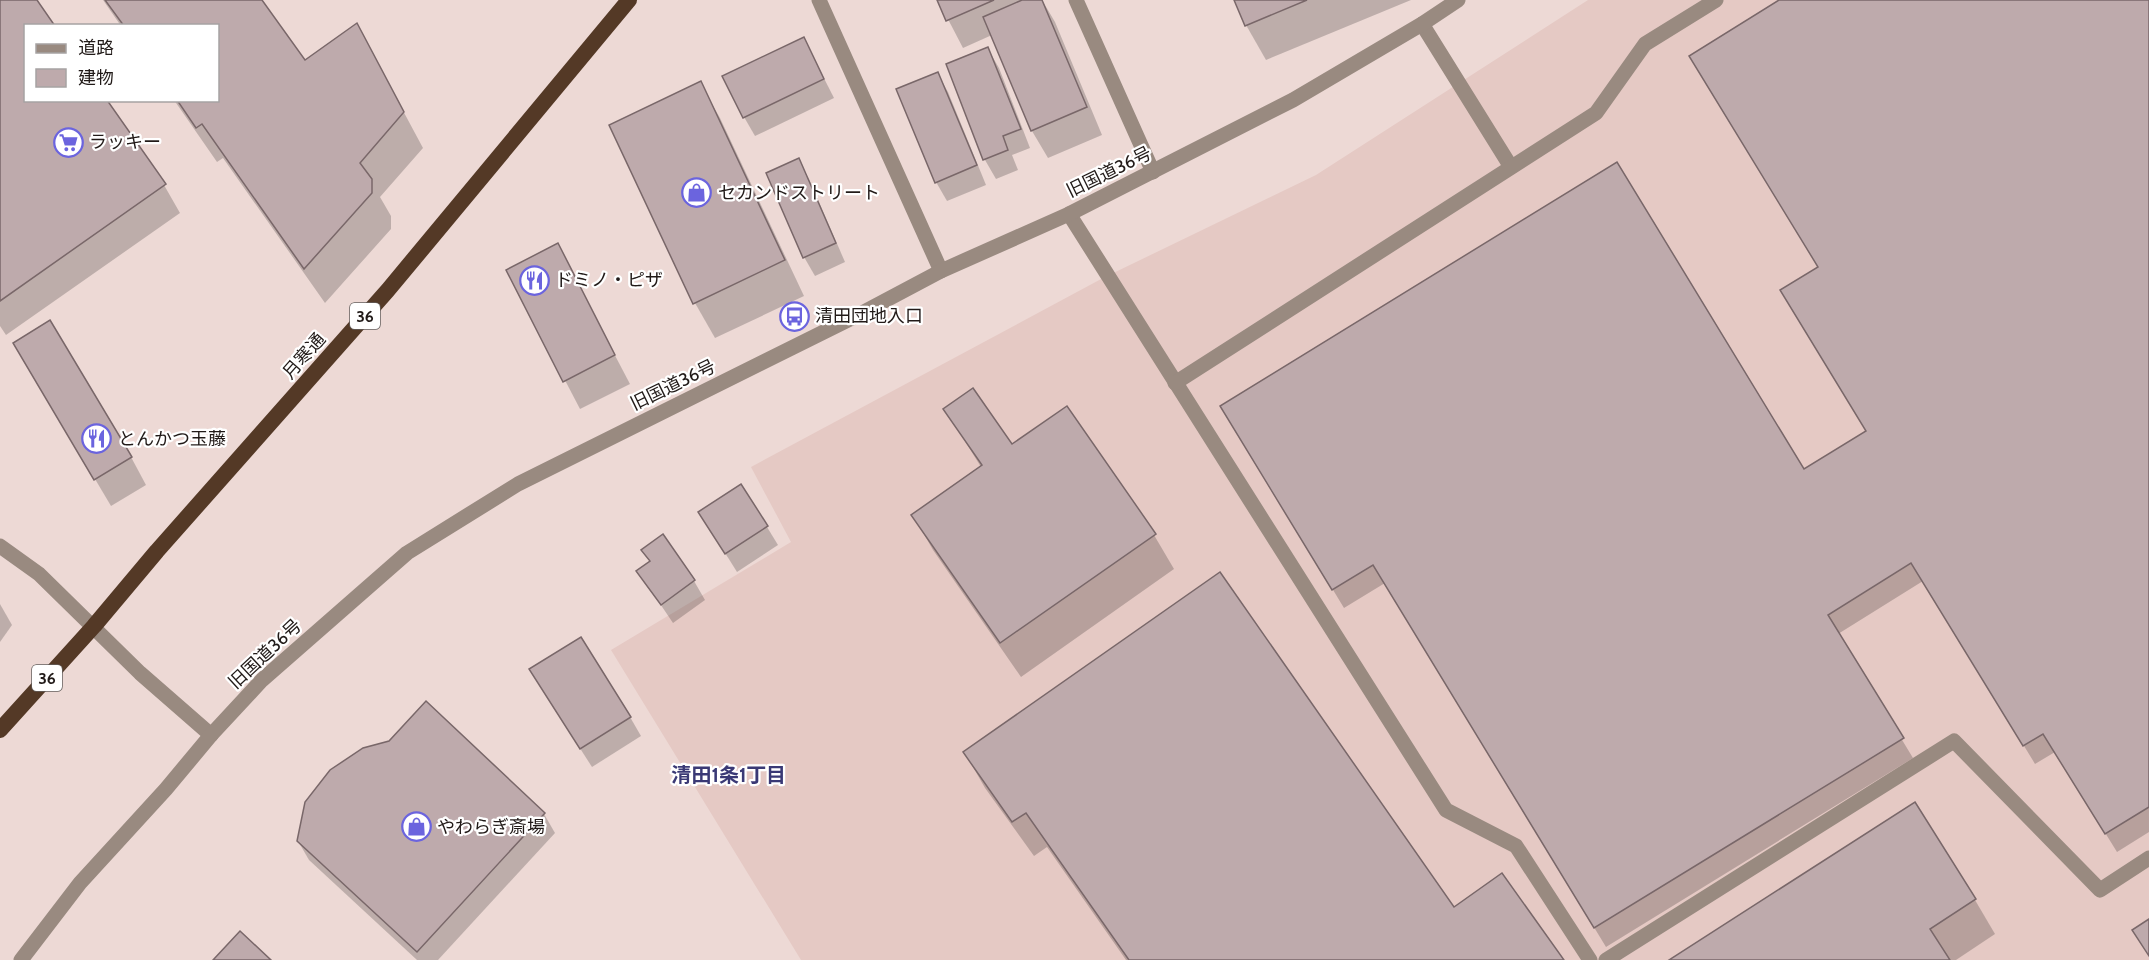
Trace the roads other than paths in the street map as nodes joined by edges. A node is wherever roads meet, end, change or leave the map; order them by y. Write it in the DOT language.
graph roads {
  1 [pos="629,0"];
  2 [pos="819,0"];
  3 [pos="1076,0"];
  4 [pos="1458,0"];
  5 [pos="1716,0"];
  6 [pos="1422,24"];
  7 [pos="1511,167"];
  8 [pos="1154,172"];
  9 [pos="1069,214"];
  10 [pos="941,271"];
  11 [pos="1175,383"];
  12 [pos="0,546"];
  13 [pos="94,626"];
  14 [pos="0,730"];
  15 [pos="211,735"];
  16 [pos="2149,858"];
  17 [pos="21,960"];
  18 [pos="1590,960"];
  19 [pos="1606,960"];
  1 -- 13 [label="highway, 月寒通 / 36"];
  2 -- 10 [label="street"];
  3 -- 8 [label="street"];
  4 -- 6 [label="street, 旧国道36号"];
  5 -- 7 [label="street"];
  6 -- 7 [label="street"];
  6 -- 8 [label="street, 旧国道36号"];
  7 -- 11 [label="street"];
  8 -- 9 [label="street, 旧国道36号"];
  9 -- 10 [label="street, 旧国道36号"];
  9 -- 11 [label="street"];
  10 -- 15 [label="street, 旧国道36号"];
  11 -- 18 [label="street"];
  12 -- 13 [label="street"];
  13 -- 14 [label="highway, 月寒通 / 36"];
  13 -- 15 [label="street"];
  15 -- 17 [label="street, 旧国道36号"];
  16 -- 19 [label="street"];
}
